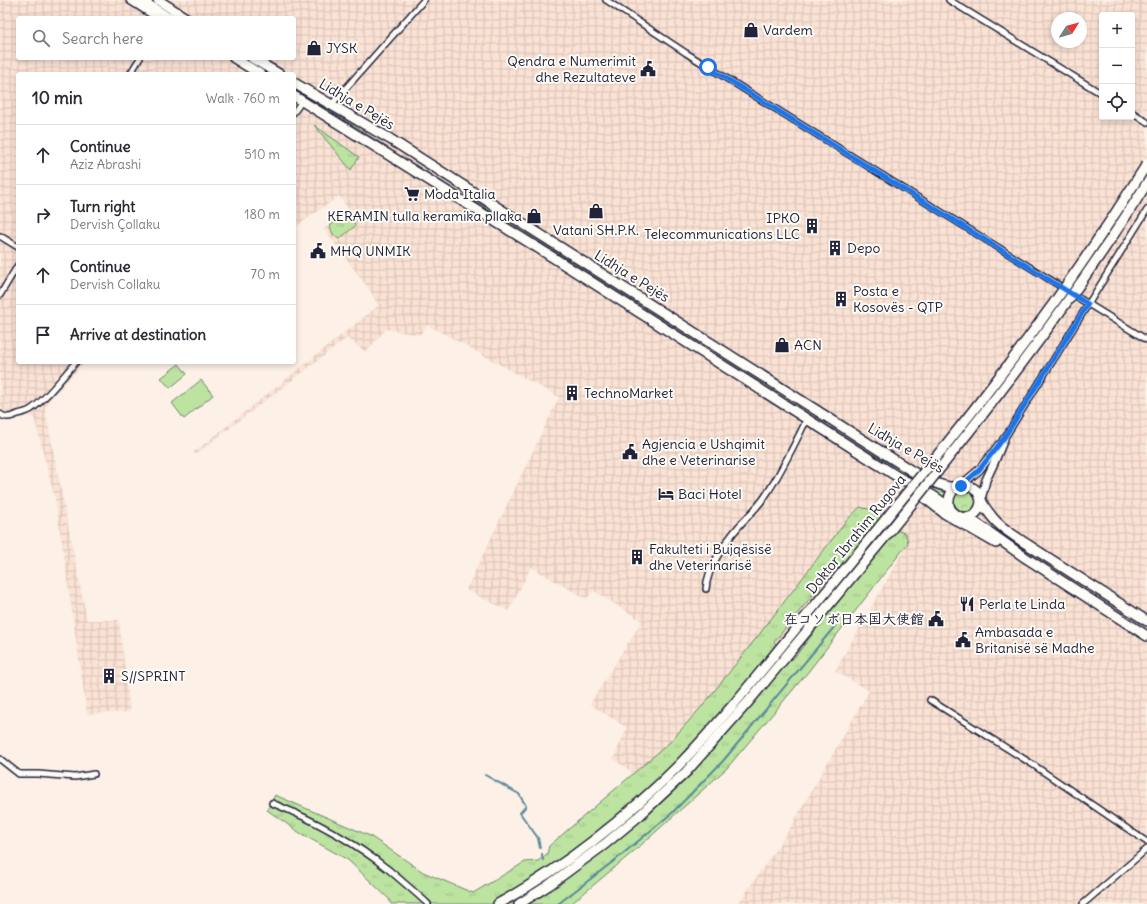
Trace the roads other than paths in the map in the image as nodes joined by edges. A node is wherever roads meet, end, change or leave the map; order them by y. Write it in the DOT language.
graph roads {
  1 [pos="130,0"];
  2 [pos="140,0"];
  3 [pos="158,0"];
  4 [pos="424,0"];
  5 [pos="606,0"];
  6 [pos="949,0"];
  7 [pos="164,16"];
  8 [pos="183,16"];
  9 [pos="139,60"];
  10 [pos="237,60"];
  11 [pos="255,60"];
  12 [pos="131,72"];
  13 [pos="257,72"];
  14 [pos="276,72"];
  15 [pos="296,84"];
  16 [pos="1099,92"];
  17 [pos="298,98"];
  18 [pos="331,105"];
  19 [pos="1135,114"];
  20 [pos="1147,122"];
  21 [pos="1147,164"];
  22 [pos="1147,183"];
  23 [pos="1147,210"];
  24 [pos="0,236"];
  25 [pos="16,246"];
  26 [pos="16,268"];
  27 [pos="0,295"];
  28 [pos="1088,304"];
  29 [pos="1147,340"];
  30 [pos="74,364"];
  31 [pos="0,414"];
  32 [pos="807,419"];
  33 [pos="1004,438"];
  34 [pos="898,477"];
  35 [pos="959,486"];
  36 [pos="981,499"];
  37 [pos="950,509"];
  38 [pos="967,518"];
  39 [pos="1026,558"];
  40 [pos="706,589"];
  41 [pos="1147,621"];
  42 [pos="1147,636"];
  43 [pos="930,700"];
  44 [pos="0,759"];
  45 [pos="94,774"];
  46 [pos="272,803"];
  47 [pos="1147,842"];
  48 [pos="1147,849"];
  49 [pos="428,904"];
  50 [pos="498,904"];
  51 [pos="519,904"];
  52 [pos="1083,904"];
  1 -- 7 [label="street"];
  2 -- 7 [label="highway"];
  3 -- 8 [label="highway"];
  4 -- 18 [label="street"];
  5 -- 28 [label="street"];
  6 -- 16 [label="street"];
  9 -- 12 [label="street"];
  10 -- 13 [label="highway"];
  11 -- 14 [label="highway"];
  15 -- 18 [label="highway, Lidhja e Pejës"];
  17 -- 32 [label="highway, Lidhja e Pejës"];
  18 -- 35 [label="highway, Lidhja e Pejës"];
  19 -- 20 [label="street"];
  21 -- 50 [label="highway, Doktor Ibrahim Rugova, bridge"];
  22 -- 51 [label="highway, Doktor Ibrahim Rugova, bridge"];
  23 -- 28 [label="street"];
  24 -- 25 [label="street"];
  26 -- 27 [label="street"];
  28 -- 29 [label="street"];
  28 -- 33 [label="street"];
  30 -- 31 [label="street"];
  32 -- 34 [label="highway, Lidhja e Pejës"];
  32 -- 40 [label="street"];
  33 -- 35 [label="street"];
  33 -- 36 [label="street"];
  34 -- 37 [label="highway, Lidhja e Pejës"];
  34 -- 39 [label="highway"];
  35 -- 36 [label="highway, Lidhja e Pejës"];
  35 -- 37 [label="highway, Lidhja e Pejës"];
  36 -- 38 [label="highway"];
  36 -- 41 [label="highway, Lidhja e Pejës"];
  37 -- 38 [label="highway, Lidhja e Pejës"];
  38 -- 39 [label="highway, Lidhja e Pejës"];
  39 -- 42 [label="highway, Lidhja e Pejës"];
  43 -- 47 [label="street"];
  44 -- 45 [label="street"];
  46 -- 49 [label="street"];
  48 -- 52 [label="street"];
}
